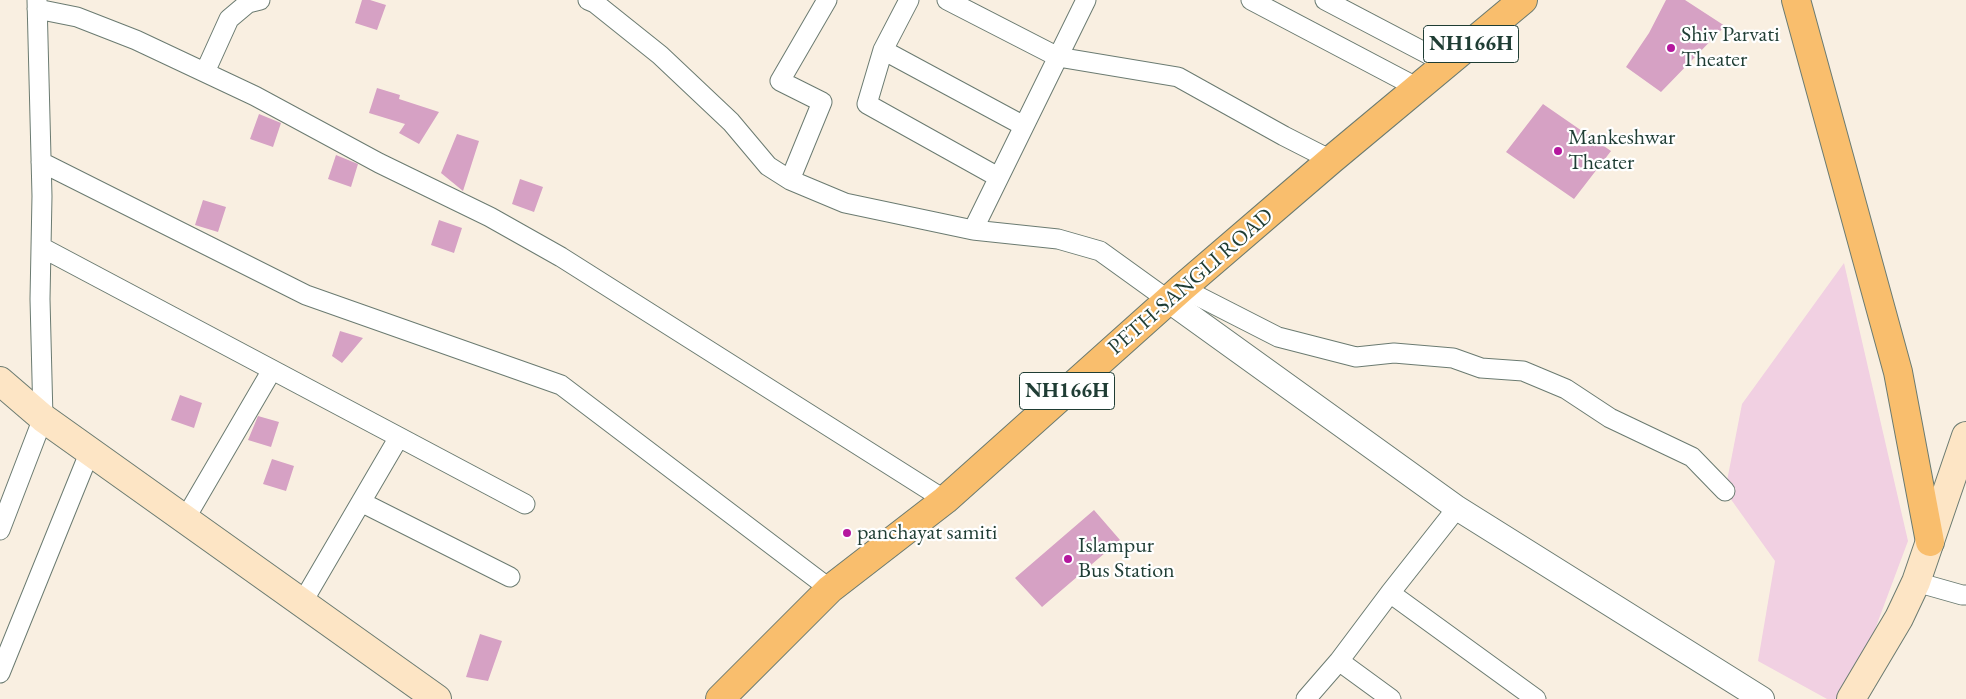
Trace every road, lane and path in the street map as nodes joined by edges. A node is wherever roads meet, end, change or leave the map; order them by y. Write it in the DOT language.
graph roads {
  1 [pos="827,0"];
  2 [pos="909,0"];
  3 [pos="947,0"];
  4 [pos="1086,0"];
  5 [pos="1250,0"];
  6 [pos="1325,0"];
  7 [pos="1523,0"];
  8 [pos="1796,0"];
  9 [pos="251,1"];
  10 [pos="593,1"];
  11 [pos="37,4"];
  12 [pos="882,50"];
  13 [pos="1058,57"];
  14 [pos="1447,64"];
  15 [pos="205,72"];
  16 [pos="1418,88"];
  17 [pos="1024,126"];
  18 [pos="1331,160"];
  19 [pos="41,162"];
  20 [pos="998,177"];
  21 [pos="790,180"];
  22 [pos="972,230"];
  23 [pos="41,247"];
  24 [pos="1175,294"];
  25 [pos="272,370"];
  26 [pos="0,381"];
  27 [pos="43,418"];
  28 [pos="1966,436"];
  29 [pos="399,437"];
  30 [pos="90,451"];
  31 [pos="1725,492"];
  32 [pos="945,500"];
  33 [pos="361,502"];
  34 [pos="525,504"];
  35 [pos="1457,508"];
  36 [pos="185,519"];
  37 [pos="0,530"];
  38 [pos="1930,542"];
  39 [pos="510,577"];
  40 [pos="1916,582"];
  41 [pos="830,589"];
  42 [pos="1390,593"];
  43 [pos="1966,595"];
  44 [pos="302,603"];
  45 [pos="1339,661"];
  46 [pos="0,673"];
  47 [pos="437,699"];
  48 [pos="720,699"];
  49 [pos="1306,699"];
  50 [pos="1391,699"];
  51 [pos="1536,699"];
  52 [pos="1762,699"];
  53 [pos="1851,699"];
  1 -- 21 [label="street"];
  2 -- 12 [label="street"];
  3 -- 13 [label="street"];
  4 -- 13 [label="street"];
  5 -- 16 [label="street"];
  6 -- 14 [label="street"];
  7 -- 14 [label="main road, NH166H"];
  8 -- 38 [label="main road"];
  9 -- 15 [label="street"];
  10 -- 21 [label="street"];
  11 -- 15 [label="street"];
  11 -- 19 [label="street"];
  12 -- 17 [label="street"];
  12 -- 20 [label="street"];
  13 -- 17 [label="street"];
  13 -- 18 [label="street"];
  14 -- 16 [label="main road, NH166H"];
  15 -- 32 [label="street"];
  16 -- 18 [label="main road, PETH-SANGLI ROAD / NH166H"];
  17 -- 20 [label="street"];
  18 -- 24 [label="main road, PETH-SANGLI ROAD / NH166H"];
  19 -- 23 [label="street"];
  19 -- 41 [label="street"];
  20 -- 22 [label="street"];
  21 -- 22 [label="street"];
  22 -- 24 [label="street"];
  23 -- 25 [label="street"];
  23 -- 27 [label="street"];
  24 -- 31 [label="street"];
  24 -- 32 [label="main road, PETH-SANGLI ROAD / NH166H"];
  24 -- 35 [label="street"];
  25 -- 29 [label="street"];
  25 -- 36 [label="street"];
  26 -- 27 [label="main road"];
  27 -- 30 [label="main road"];
  27 -- 37 [label="street"];
  28 -- 38 [label="main road"];
  29 -- 33 [label="street"];
  29 -- 34 [label="street"];
  30 -- 36 [label="main road"];
  30 -- 46 [label="street"];
  32 -- 41 [label="main road, PETH-SANGLI ROAD / NH166H"];
  33 -- 39 [label="street"];
  33 -- 44 [label="street"];
  35 -- 42 [label="street"];
  35 -- 52 [label="street"];
  36 -- 44 [label="main road"];
  38 -- 40 [label="main road"];
  40 -- 43 [label="street"];
  40 -- 53 [label="main road"];
  41 -- 48 [label="main road, PETH-SANGLI ROAD / NH166H"];
  42 -- 45 [label="street"];
  42 -- 51 [label="street"];
  44 -- 47 [label="main road"];
  45 -- 49 [label="street"];
  45 -- 50 [label="street"];
}
